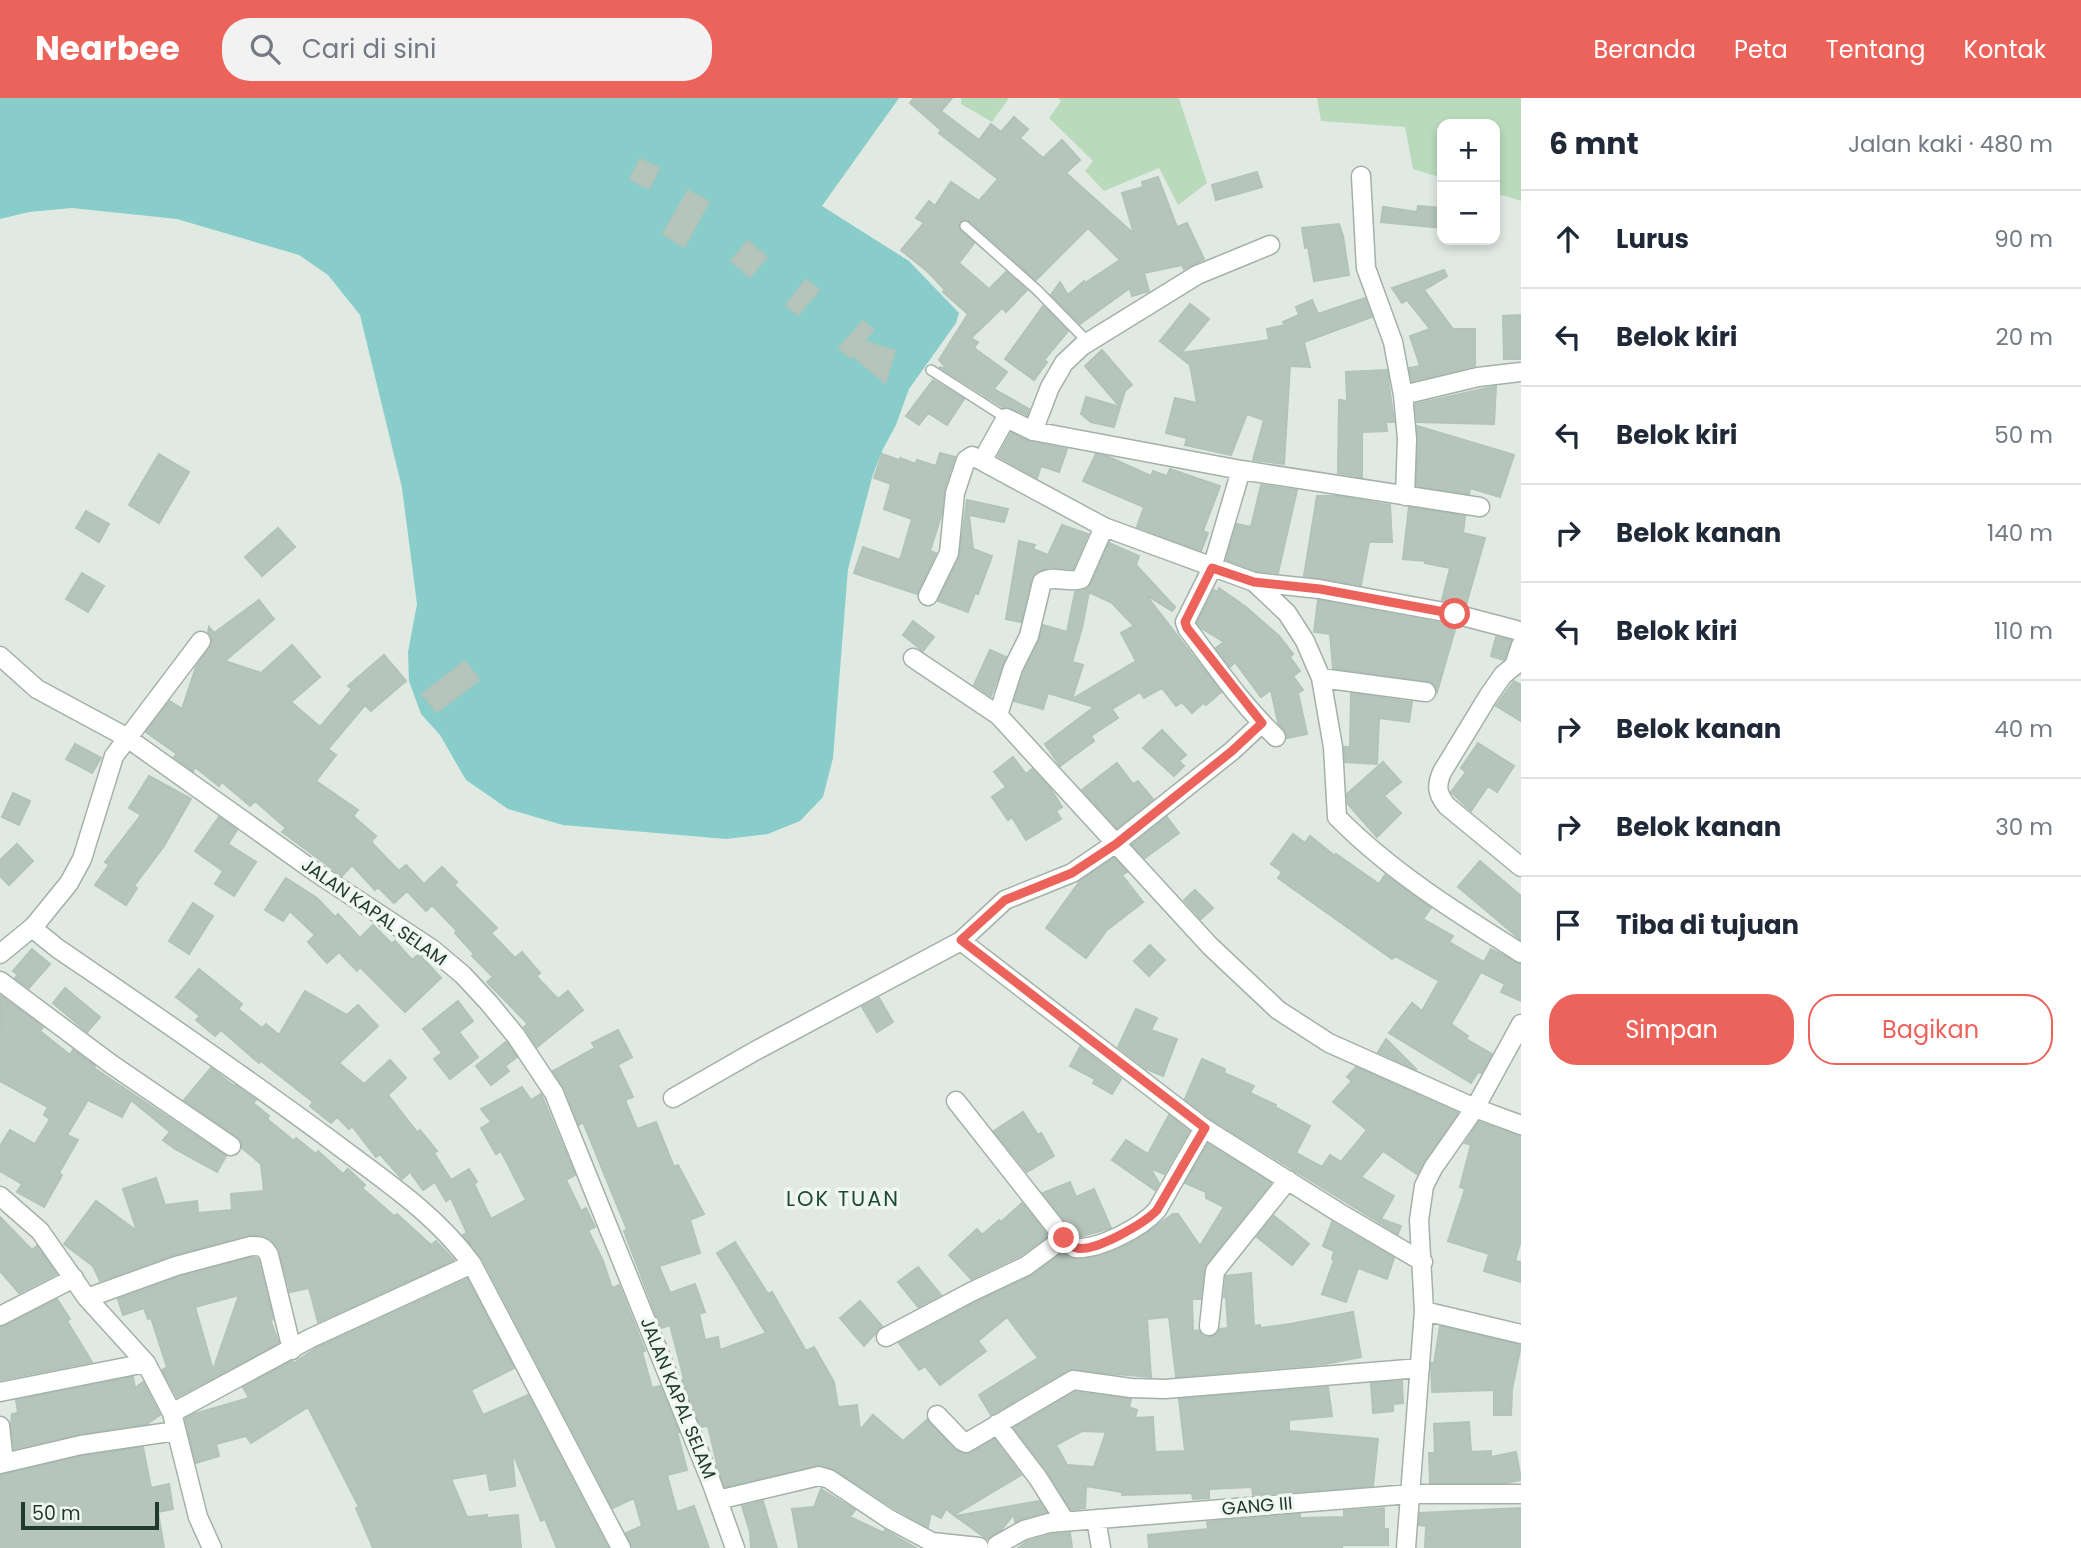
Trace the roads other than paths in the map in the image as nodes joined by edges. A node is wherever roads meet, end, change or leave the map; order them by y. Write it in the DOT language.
graph roads {
  1 [pos="1361,176"];
  2 [pos="965,226"];
  3 [pos="1270,245"];
  4 [pos="1088,342"];
  5 [pos="931,370"];
  6 [pos="1521,372"];
  7 [pos="1403,395"];
  8 [pos="1006,418"];
  9 [pos="1033,431"];
  10 [pos="982,461"];
  11 [pos="1241,470"];
  12 [pos="1405,496"];
  13 [pos="1480,507"];
  14 [pos="1104,527"];
  15 [pos="1212,568"];
  16 [pos="1254,582"];
  17 [pos="928,596"];
  18 [pos="1521,633"];
  19 [pos="201,641"];
  20 [pos="1521,645"];
  21 [pos="0,656"];
  22 [pos="913,658"];
  23 [pos="1321,678"];
  24 [pos="1426,692"];
  25 [pos="998,715"];
  26 [pos="1262,723"];
  27 [pos="126,737"];
  28 [pos="1276,737"];
  29 [pos="1116,844"];
  30 [pos="1521,867"];
  31 [pos="35,928"];
  32 [pos="961,940"];
  33 [pos="1521,953"];
  34 [pos="0,954"];
  35 [pos="3,983"];
  36 [pos="1521,1024"];
  37 [pos="673,1098"];
  38 [pos="956,1101"];
  39 [pos="1475,1108"];
  40 [pos="1521,1125"];
  41 [pos="1205,1128"];
  42 [pos="231,1146"];
  43 [pos="1288,1180"];
  44 [pos="0,1196"];
  45 [pos="17,1210"];
  46 [pos="0,1218"];
  47 [pos="1064,1238"];
  48 [pos="1423,1262"];
  49 [pos="472,1264"];
  50 [pos="74,1278"];
  51 [pos="88,1298"];
  52 [pos="1424,1311"];
  53 [pos="0,1316"];
  54 [pos="1209,1326"];
  55 [pos="1521,1334"];
  56 [pos="886,1337"];
  57 [pos="292,1350"];
  58 [pos="146,1363"];
  59 [pos="1420,1368"];
  60 [pos="0,1392"];
  61 [pos="172,1413"];
  62 [pos="937,1415"];
  63 [pos="997,1424"];
  64 [pos="0,1426"];
  65 [pos="176,1431"];
  66 [pos="2,1463"];
  67 [pos="1411,1494"];
  68 [pos="1521,1494"];
  69 [pos="718,1500"];
  70 [pos="1096,1519"];
  71 [pos="1065,1521"];
  72 [pos="934,1545"];
  73 [pos="988,1546"];
  74 [pos="212,1548"];
  75 [pos="621,1548"];
  76 [pos="735,1548"];
  77 [pos="1101,1548"];
  78 [pos="1406,1548"];
  1 -- 7 [label="street"];
  2 -- 4 [label="lane"];
  3 -- 4 [label="street"];
  4 -- 9 [label="street"];
  5 -- 8 [label="lane"];
  6 -- 7 [label="street"];
  7 -- 12 [label="street"];
  8 -- 9 [label="street"];
  8 -- 10 [label="street"];
  9 -- 11 [label="street"];
  10 -- 14 [label="street"];
  10 -- 17 [label="street"];
  11 -- 12 [label="street"];
  11 -- 15 [label="street"];
  12 -- 13 [label="street"];
  14 -- 15 [label="street"];
  14 -- 25 [label="street"];
  15 -- 16 [label="street"];
  15 -- 26 [label="street"];
  16 -- 18 [label="street"];
  16 -- 23 [label="street"];
  19 -- 27 [label="street"];
  20 -- 30 [label="street"];
  21 -- 27 [label="street, JALAN KAPAL SELAM"];
  22 -- 25 [label="street"];
  23 -- 24 [label="street"];
  23 -- 33 [label="street"];
  25 -- 29 [label="street"];
  26 -- 28 [label="street"];
  26 -- 29 [label="street"];
  27 -- 31 [label="street"];
  27 -- 69 [label="street, JALAN KAPAL SELAM"];
  29 -- 32 [label="street"];
  29 -- 39 [label="street"];
  31 -- 34 [label="street"];
  31 -- 49 [label="street"];
  32 -- 37 [label="street"];
  32 -- 41 [label="street"];
  35 -- 42 [label="street"];
  36 -- 39 [label="street"];
  38 -- 47 [label="street"];
  39 -- 40 [label="street"];
  39 -- 48 [label="street"];
  41 -- 43 [label="street"];
  41 -- 47 [label="street"];
  43 -- 48 [label="street"];
  43 -- 54 [label="street"];
  44 -- 45 [label="street"];
  45 -- 46 [label="street"];
  45 -- 50 [label="street"];
  47 -- 56 [label="street"];
  48 -- 52 [label="street"];
  49 -- 57 [label="street"];
  49 -- 75 [label="street"];
  50 -- 51 [label="street"];
  50 -- 53 [label="street"];
  51 -- 57 [label="street"];
  51 -- 58 [label="street"];
  52 -- 55 [label="street"];
  52 -- 59 [label="street"];
  57 -- 61 [label="street"];
  58 -- 60 [label="street"];
  58 -- 61 [label="street"];
  59 -- 63 [label="street"];
  59 -- 67 [label="street"];
  61 -- 65 [label="street"];
  62 -- 63 [label="street"];
  63 -- 71 [label="street"];
  64 -- 66 [label="street"];
  65 -- 66 [label="street"];
  65 -- 74 [label="street"];
  67 -- 68 [label="street, GANG III"];
  67 -- 70 [label="street, GANG III"];
  67 -- 78 [label="street"];
  69 -- 72 [label="street"];
  69 -- 76 [label="street, JALAN KAPAL SELAM"];
  70 -- 71 [label="street, GANG III"];
  70 -- 77 [label="street"];
  71 -- 73 [label="street, GANG III"];
  72 -- 73 [label="street"];
}
